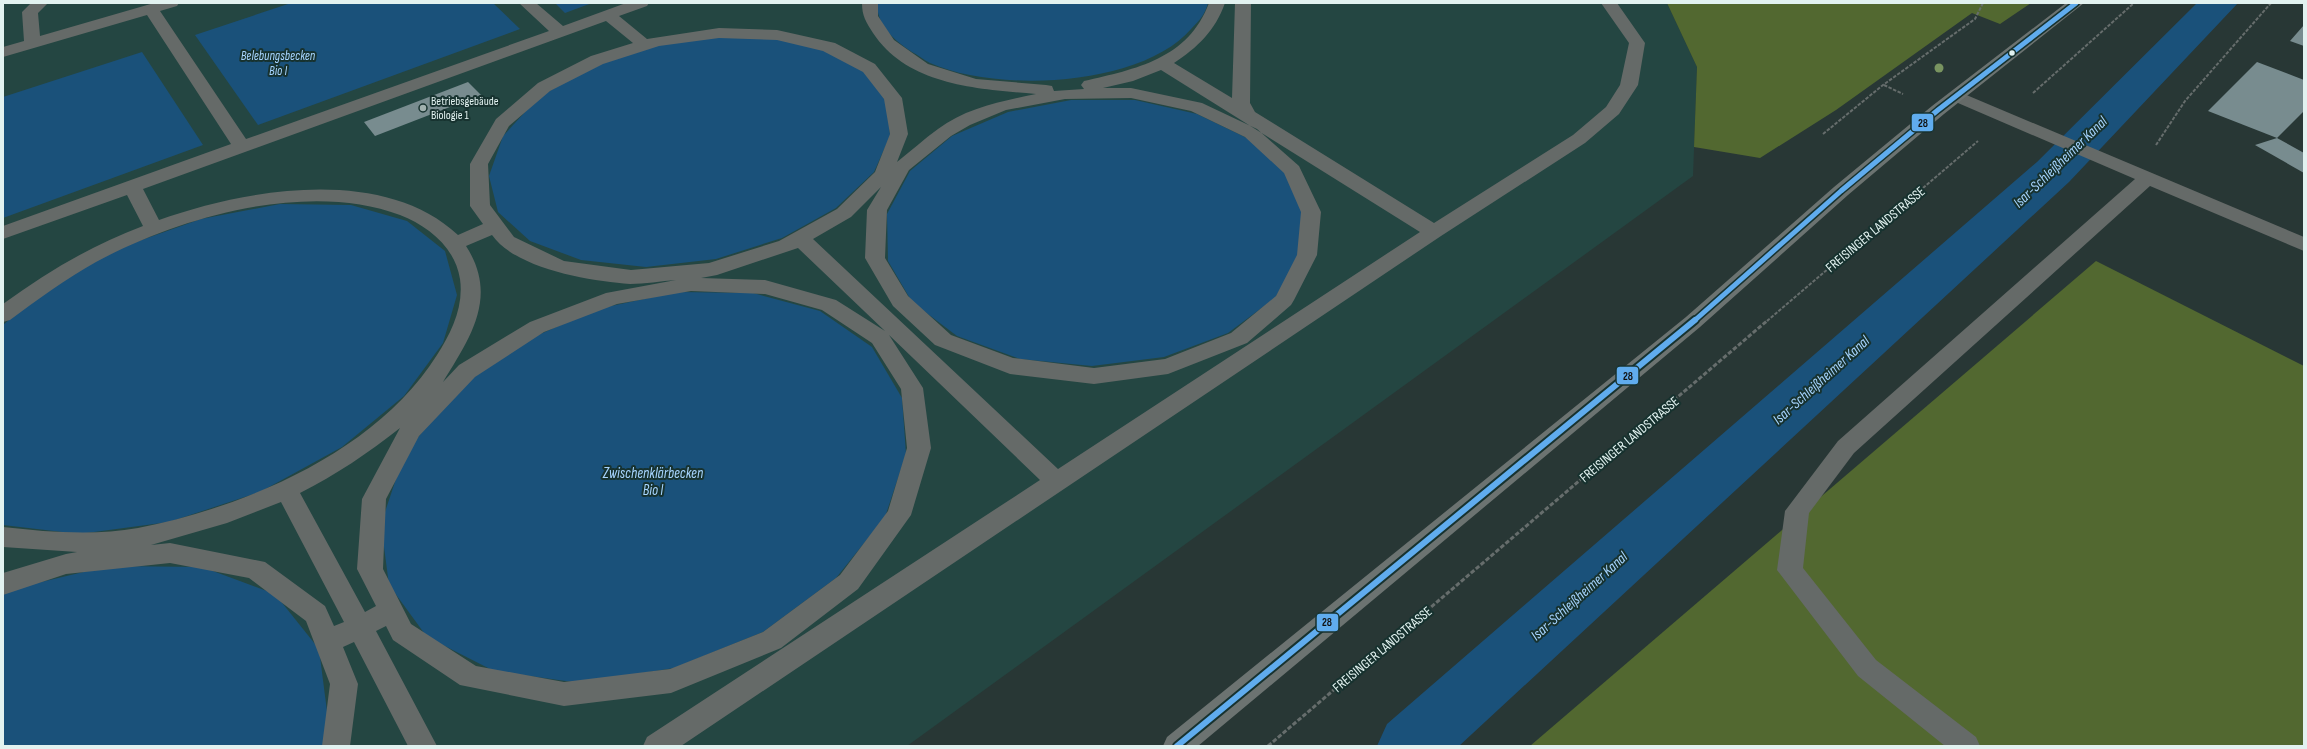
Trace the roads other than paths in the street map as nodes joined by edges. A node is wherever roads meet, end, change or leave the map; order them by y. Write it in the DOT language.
graph roads {
  1 [pos="40,3"];
  2 [pos="171,3"];
  3 [pos="527,3"];
  4 [pos="641,3"];
  5 [pos="870,3"];
  6 [pos="1217,3"];
  7 [pos="1243,3"];
  8 [pos="1609,3"];
  9 [pos="2076,3"];
  10 [pos="151,9"];
  11 [pos="608,15"];
  12 [pos="560,32"];
  13 [pos="32,44"];
  14 [pos="645,45"];
  15 [pos="893,46"];
  16 [pos="3,52"];
  17 [pos="856,61"];
  18 [pos="1162,63"];
  19 [pos="1064,91"];
  20 [pos="1956,96"];
  21 [pos="1255,124"];
  22 [pos="242,147"];
  23 [pos="2142,175"];
  24 [pos="889,176"];
  25 [pos="132,187"];
  26 [pos="495,226"];
  27 [pos="154,229"];
  28 [pos="1434,232"];
  29 [pos="3,233"];
  30 [pos="800,238"];
  31 [pos="454,244"];
  32 [pos="2304,245"];
  33 [pos="680,279"];
  34 [pos="3,315"];
  35 [pos="918,318"];
  36 [pos="1253,326"];
  37 [pos="888,334"];
  38 [pos="1272,340"];
  39 [pos="427,399"];
  40 [pos="1057,482"];
  41 [pos="286,490"];
  42 [pos="3,536"];
  43 [pos="110,550"];
  44 [pos="3,584"];
  45 [pos="392,611"];
  46 [pos="360,626"];
  47 [pos="785,630"];
  48 [pos="327,642"];
  49 [pos="804,650"];
  50 [pos="336,746"];
  51 [pos="423,746"];
  52 [pos="657,746"];
  53 [pos="1177,746"];
  54 [pos="1966,746"];
  1 -- 13 [label="street"];
  2 -- 10 [label="street"];
  3 -- 12 [label="street"];
  4 -- 11 [label="street"];
  5 -- 15 [label="street"];
  6 -- 18 [label="street"];
  7 -- 21 [label="street"];
  8 -- 28 [label="street"];
  9 -- 20 [label="main road"];
  10 -- 13 [label="street"];
  10 -- 22 [label="street"];
  11 -- 12 [label="street"];
  11 -- 14 [label="street"];
  12 -- 22 [label="street"];
  13 -- 16 [label="street"];
  14 -- 17 [label="street"];
  14 -- 26 [label="street"];
  15 -- 17 [label="street"];
  15 -- 19 [label="street"];
  17 -- 24 [label="street"];
  18 -- 19 [label="street"];
  18 -- 21 [label="street"];
  19 -- 21 [label="street"];
  19 -- 24 [label="street"];
  20 -- 23 [label="street"];
  20 -- 53 [label="main road"];
  21 -- 28 [label="street"];
  21 -- 36 [label="street"];
  22 -- 25 [label="street"];
  23 -- 32 [label="street"];
  23 -- 54 [label="street"];
  24 -- 30 [label="street"];
  24 -- 35 [label="street"];
  25 -- 27 [label="street"];
  25 -- 29 [label="street"];
  26 -- 31 [label="street"];
  26 -- 33 [label="street"];
  27 -- 31 [label="street"];
  27 -- 34 [label="street"];
  28 -- 38 [label="street"];
  30 -- 33 [label="street"];
  30 -- 37 [label="street"];
  31 -- 39 [label="street"];
  33 -- 37 [label="street"];
  33 -- 39 [label="street"];
  35 -- 36 [label="street"];
  35 -- 37 [label="street"];
  36 -- 38 [label="street"];
  37 -- 40 [label="street"];
  37 -- 47 [label="street"];
  38 -- 40 [label="street"];
  39 -- 41 [label="street"];
  39 -- 45 [label="street"];
  40 -- 49 [label="street"];
  41 -- 43 [label="street"];
  41 -- 46 [label="street"];
  42 -- 43 [label="street"];
  43 -- 44 [label="street"];
  43 -- 48 [label="street"];
  45 -- 46 [label="street"];
  45 -- 47 [label="street"];
  46 -- 48 [label="street"];
  46 -- 51 [label="street"];
  47 -- 49 [label="street"];
  48 -- 50 [label="street"];
  49 -- 52 [label="street"];
}
